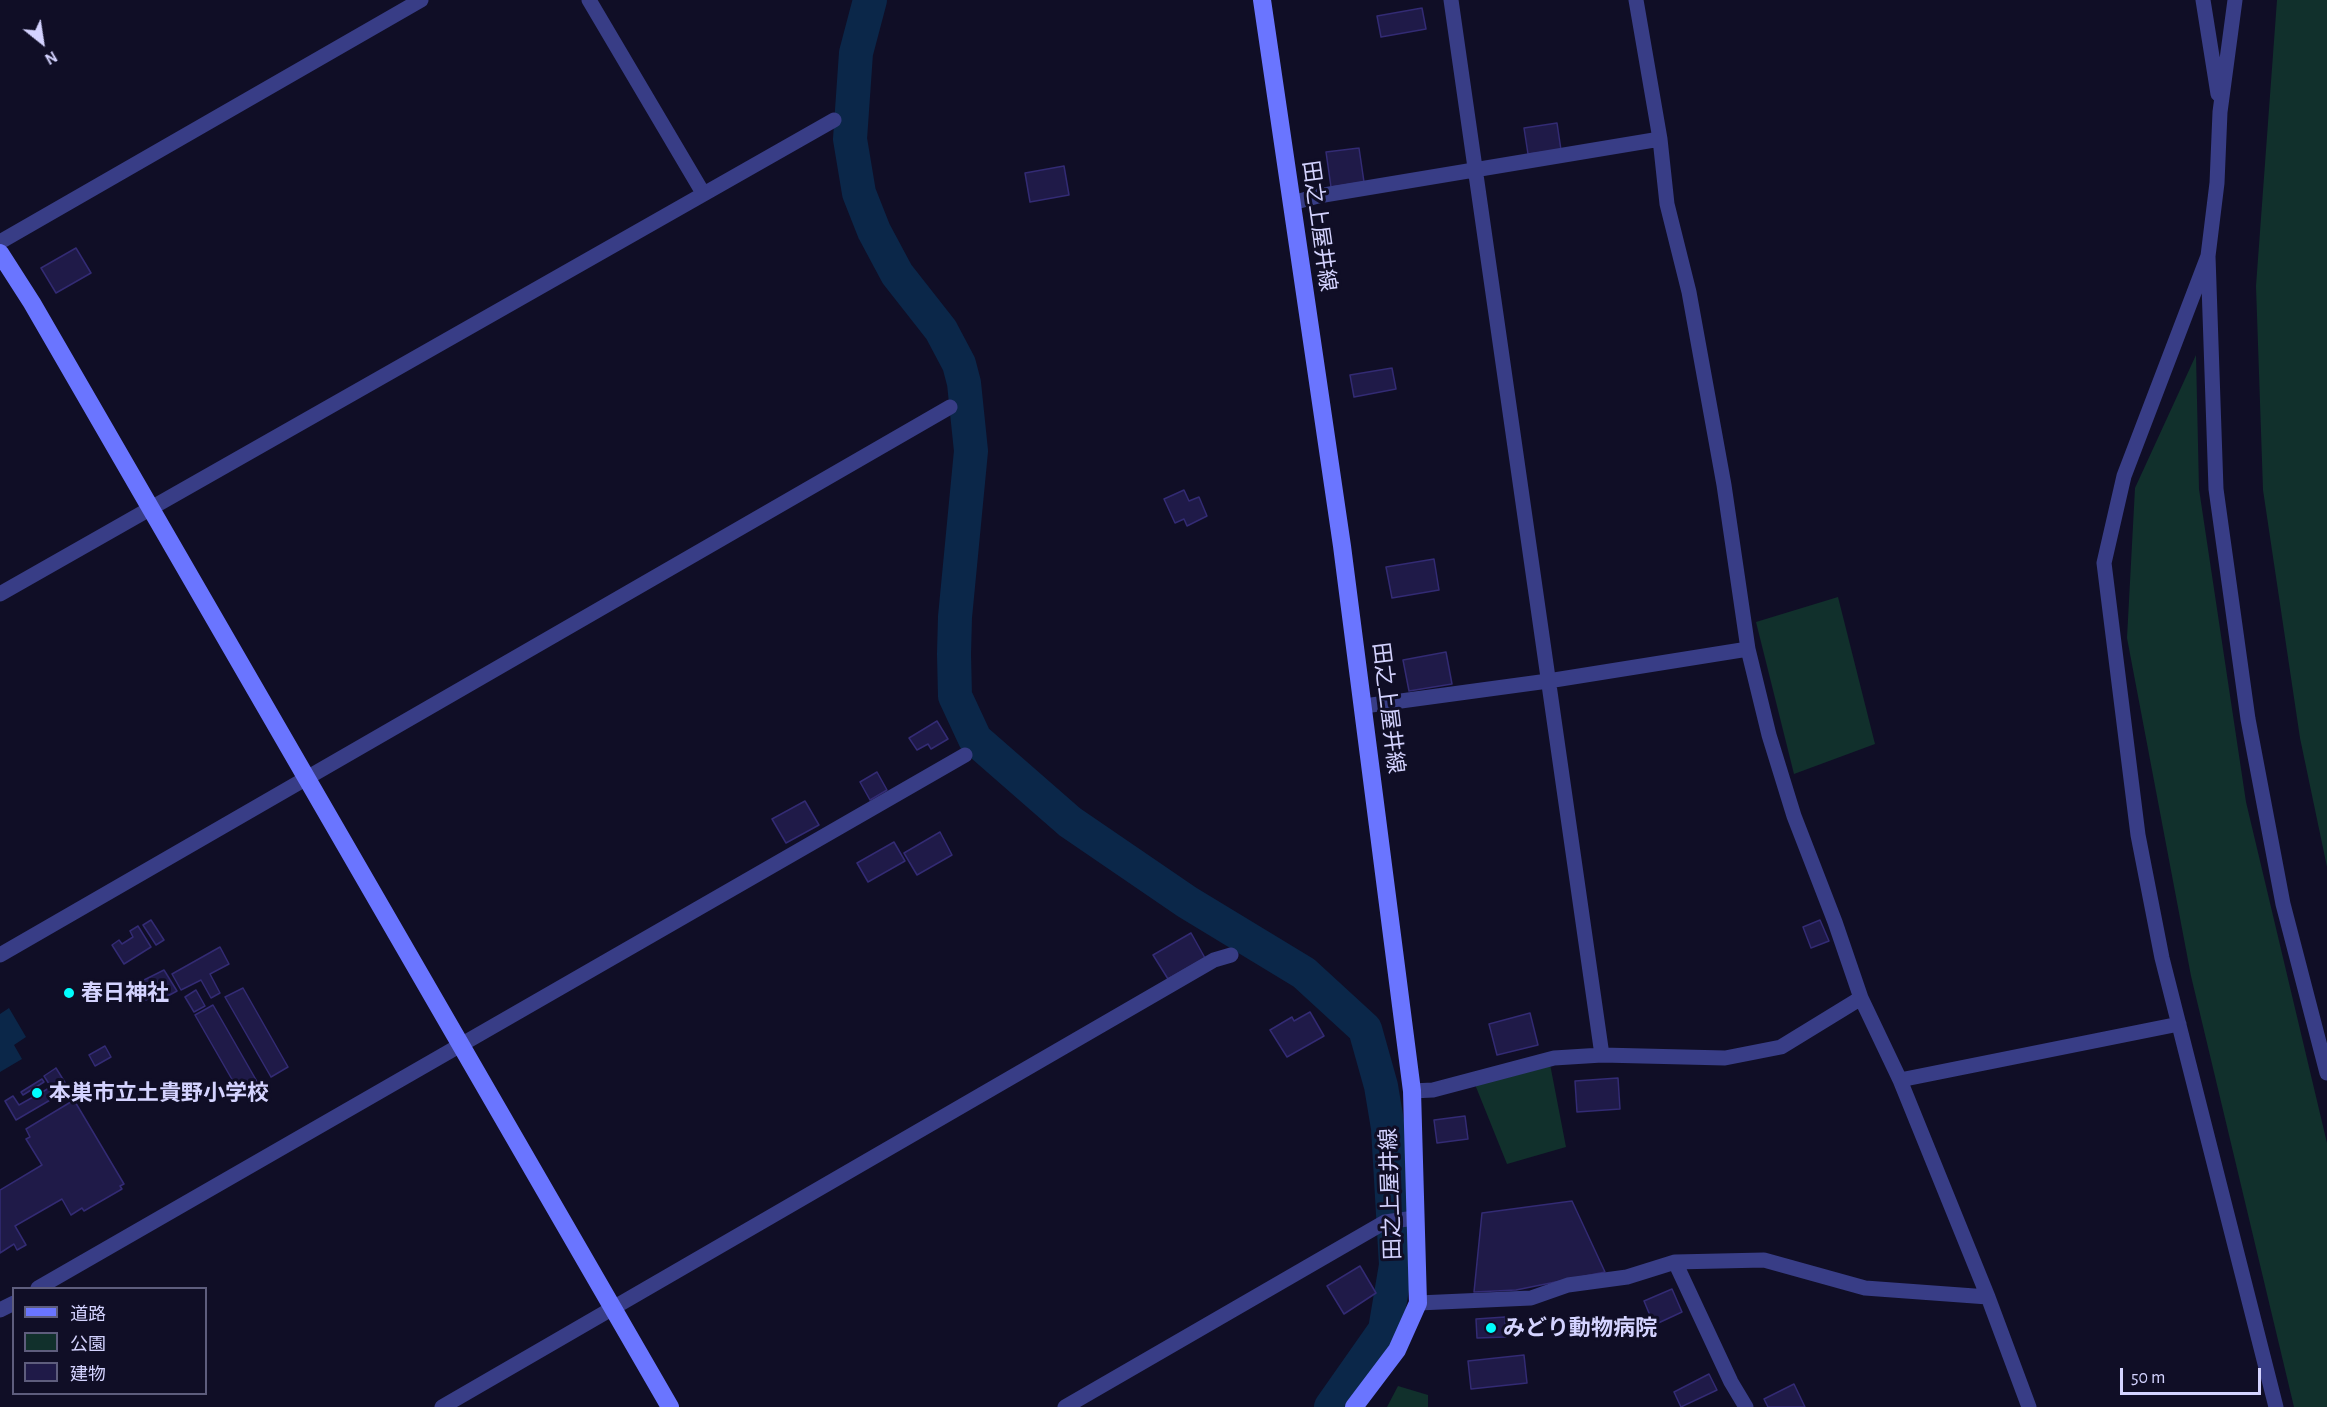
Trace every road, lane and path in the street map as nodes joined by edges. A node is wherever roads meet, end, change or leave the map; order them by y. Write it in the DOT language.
graph roads {
  1 [pos="421,0"];
  2 [pos="590,0"];
  3 [pos="1262,0"];
  4 [pos="1451,0"];
  5 [pos="1636,0"];
  6 [pos="2203,0"];
  7 [pos="2235,0"];
  8 [pos="2220,112"];
  9 [pos="834,120"];
  10 [pos="1660,139"];
  11 [pos="1476,171"];
  12 [pos="703,193"];
  13 [pos="1292,203"];
  14 [pos="0,242"];
  15 [pos="0,253"];
  16 [pos="2208,255"];
  17 [pos="950,407"];
  18 [pos="150,511"];
  19 [pos="0,594"];
  20 [pos="1748,649"];
  21 [pos="1548,681"];
  22 [pos="1364,706"];
  23 [pos="965,755"];
  24 [pos="305,779"];
  25 [pos="0,955"];
  26 [pos="1231,955"];
  27 [pos="1861,998"];
  28 [pos="2179,1024"];
  29 [pos="459,1046"];
  30 [pos="1602,1055"];
  31 [pos="2327,1073"];
  32 [pos="1900,1080"];
  33 [pos="1412,1091"];
  34 [pos="1415,1218"];
  35 [pos="1675,1262"];
  36 [pos="40,1287"];
  37 [pos="1988,1296"];
  38 [pos="1418,1303"];
  39 [pos="613,1306"];
  40 [pos="442,1407"];
  41 [pos="670,1407"];
  42 [pos="1065,1407"];
  43 [pos="1354,1407"];
  44 [pos="1746,1407"];
  45 [pos="2029,1407"];
  46 [pos="2276,1407"];
  1 -- 14 [label="street"];
  2 -- 12 [label="street"];
  3 -- 13 [label="main road, 田之上屋井線"];
  4 -- 11 [label="street"];
  5 -- 10 [label="street"];
  6 -- 8 [label="street"];
  7 -- 8 [label="street"];
  8 -- 16 [label="street"];
  9 -- 12 [label="street"];
  10 -- 11 [label="street"];
  10 -- 20 [label="street"];
  11 -- 13 [label="street"];
  11 -- 21 [label="street"];
  12 -- 18 [label="street"];
  13 -- 22 [label="main road, 田之上屋井線"];
  15 -- 18 [label="main road"];
  16 -- 28 [label="street"];
  16 -- 31 [label="street"];
  17 -- 24 [label="street"];
  18 -- 19 [label="street"];
  18 -- 24 [label="main road"];
  20 -- 21 [label="street"];
  20 -- 27 [label="street"];
  21 -- 22 [label="street"];
  21 -- 30 [label="street"];
  22 -- 33 [label="main road, 田之上屋井線"];
  23 -- 29 [label="street"];
  24 -- 25 [label="street"];
  24 -- 29 [label="main road"];
  26 -- 39 [label="street"];
  27 -- 30 [label="street"];
  27 -- 32 [label="street"];
  28 -- 32 [label="street"];
  28 -- 46 [label="street"];
  29 -- 36 [label="street"];
  29 -- 39 [label="main road"];
  30 -- 33 [label="street"];
  32 -- 37 [label="street"];
  33 -- 34 [label="main road, 田之上屋井線"];
  34 -- 38 [label="main road, 田之上屋井線"];
  34 -- 42 [label="street"];
  35 -- 37 [label="street"];
  35 -- 38 [label="street"];
  35 -- 44 [label="street"];
  37 -- 45 [label="street"];
  38 -- 43 [label="main road, 田之上屋井線"];
  39 -- 40 [label="street"];
  39 -- 41 [label="main road"];
}
